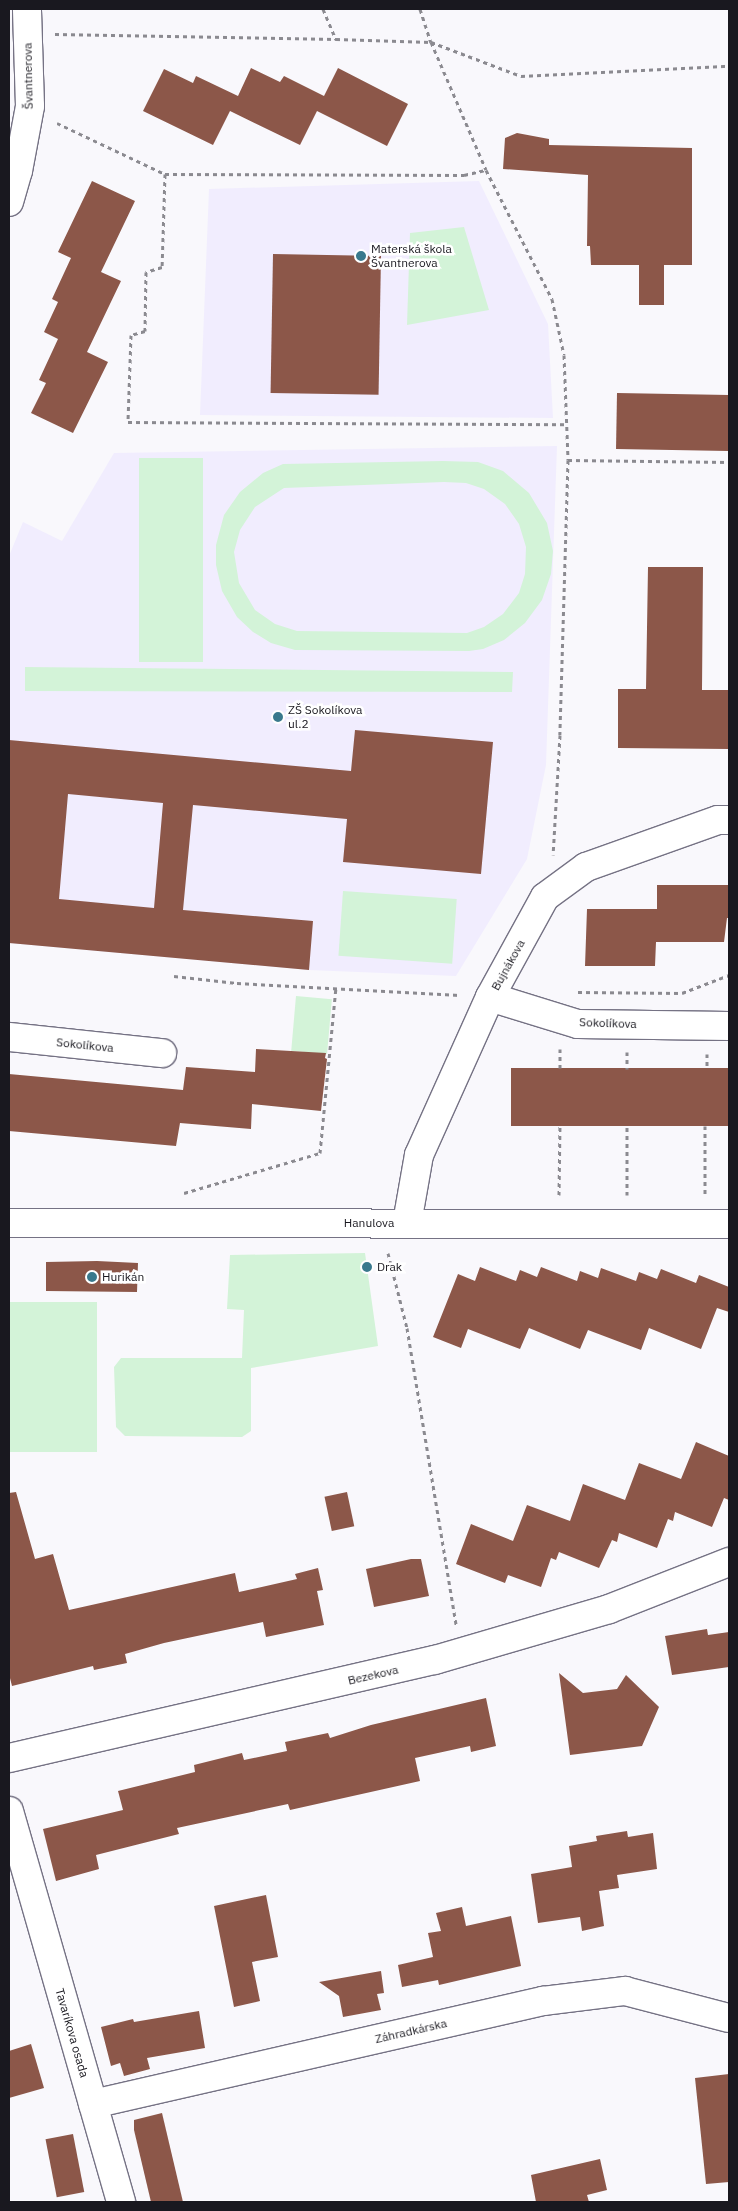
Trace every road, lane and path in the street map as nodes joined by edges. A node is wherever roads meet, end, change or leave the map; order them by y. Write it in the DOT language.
graph roads {
  1 [pos="27,9"];
  2 [pos="323,9"];
  3 [pos="420,9"];
  4 [pos="54,34"];
  5 [pos="336,39"];
  6 [pos="431,42"];
  7 [pos="729,66"];
  8 [pos="50,120"];
  9 [pos="486,170"];
  10 [pos="165,174"];
  11 [pos="10,196"];
  12 [pos="567,424"];
  13 [pos="568,460"];
  14 [pos="729,462"];
  15 [pos="729,820"];
  16 [pos="553,856"];
  17 [pos="729,975"];
  18 [pos="174,976"];
  19 [pos="336,988"];
  20 [pos="574,992"];
  21 [pos="477,996"];
  22 [pos="729,1026"];
  23 [pos="9,1037"];
  24 [pos="560,1042"];
  25 [pos="162,1053"];
  26 [pos="560,1068"];
  27 [pos="560,1126"];
  28 [pos="627,1126"];
  29 [pos="704,1126"];
  30 [pos="179,1195"];
  31 [pos="559,1198"];
  32 [pos="626,1198"];
  33 [pos="705,1198"];
  34 [pos="9,1223"];
  35 [pos="407,1223"];
  36 [pos="729,1224"];
  37 [pos="387,1249"];
  38 [pos="729,1562"];
  39 [pos="461,1653"];
  40 [pos="9,1758"];
  41 [pos="9,1811"];
  42 [pos="19,1888"];
  43 [pos="729,2018"];
  44 [pos="93,2104"];
  45 [pos="121,2202"];
  1 -- 11 [label="street, Švantnerova"];
  2 -- 5 [label="path"];
  3 -- 6 [label="path"];
  4 -- 5 [label="path"];
  5 -- 6 [label="path"];
  6 -- 7 [label="path"];
  6 -- 9 [label="path"];
  8 -- 10 [label="path"];
  9 -- 10 [label="path"];
  9 -- 12 [label="path"];
  10 -- 12 [label="path"];
  12 -- 13 [label="path"];
  13 -- 14 [label="path"];
  13 -- 16 [label="path"];
  15 -- 21 [label="street, Bujnákova"];
  17 -- 20 [label="path"];
  18 -- 19 [label="path"];
  19 -- 21 [label="path"];
  19 -- 30 [label="path"];
  21 -- 22 [label="street, Sokolíkova"];
  21 -- 35 [label="street, Bujnákova"];
  23 -- 25 [label="street, Sokolíkova"];
  24 -- 26 [label="path"];
  27 -- 31 [label="path"];
  28 -- 32 [label="path"];
  29 -- 33 [label="path"];
  34 -- 35 [label="street, Hanulova"];
  35 -- 36 [label="street, Hanulova"];
  37 -- 39 [label="path"];
  38 -- 39 [label="street, Bezekova"];
  39 -- 40 [label="street, Bezekova"];
  41 -- 42 [label="street, Tavaríkova osada"];
  42 -- 44 [label="street, Tavaríkova osada"];
  43 -- 44 [label="street, Záhradkárska"];
  44 -- 45 [label="street, Tavaríkova osada"];
}
